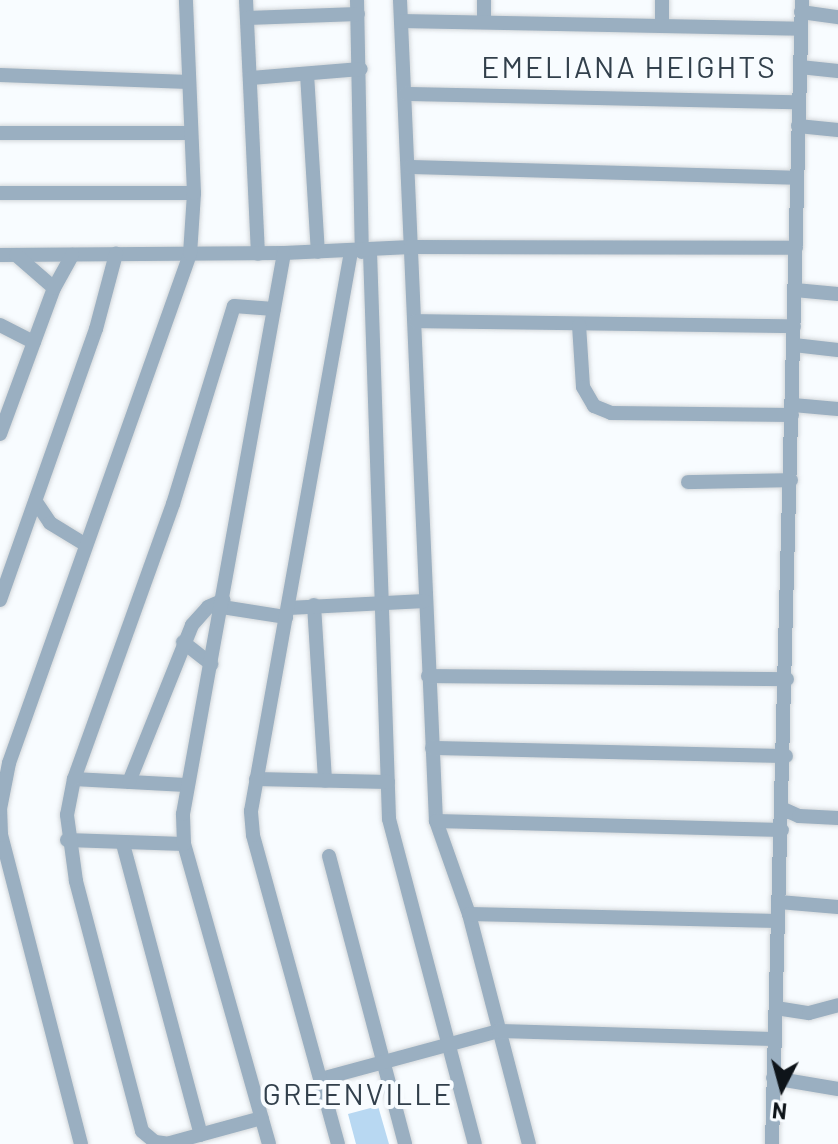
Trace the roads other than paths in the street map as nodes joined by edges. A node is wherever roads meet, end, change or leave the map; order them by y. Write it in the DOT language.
graph roads {
  1 [pos="186,0"];
  2 [pos="246,0"];
  3 [pos="400,0"];
  4 [pos="484,0"];
  5 [pos="662,0"];
  6 [pos="802,6"];
  7 [pos="358,7"];
  8 [pos="838,17"];
  9 [pos="247,18"];
  10 [pos="484,20"];
  11 [pos="401,21"];
  12 [pos="662,24"];
  13 [pos="801,29"];
  14 [pos="800,67"];
  15 [pos="361,69"];
  16 [pos="838,71"];
  17 [pos="307,74"];
  18 [pos="0,75"];
  19 [pos="251,78"];
  20 [pos="189,82"];
  21 [pos="405,94"];
  22 [pos="799,102"];
  23 [pos="798,126"];
  24 [pos="838,130"];
  25 [pos="0,133"];
  26 [pos="191,133"];
  27 [pos="410,167"];
  28 [pos="797,178"];
  29 [pos="0,193"];
  30 [pos="194,193"];
  31 [pos="411,247"];
  32 [pos="796,248"];
  33 [pos="318,252"];
  34 [pos="361,252"];
  35 [pos="284,253"];
  36 [pos="116,254"];
  37 [pos="190,254"];
  38 [pos="258,254"];
  39 [pos="0,255"];
  40 [pos="16,255"];
  41 [pos="72,255"];
  42 [pos="54,288"];
  43 [pos="795,290"];
  44 [pos="838,294"];
  45 [pos="274,309"];
  46 [pos="416,321"];
  47 [pos="0,325"];
  48 [pos="579,325"];
  49 [pos="794,326"];
  50 [pos="34,342"];
  51 [pos="794,345"];
  52 [pos="838,350"];
  53 [pos="7,397"];
  54 [pos="838,409"];
  55 [pos="792,410"];
  56 [pos="0,434"];
  57 [pos="791,480"];
  58 [pos="688,482"];
  59 [pos="36,502"];
  60 [pos="86,545"];
  61 [pos="0,600"];
  62 [pos="425,601"];
  63 [pos="385,602"];
  64 [pos="223,604"];
  65 [pos="314,605"];
  66 [pos="287,612"];
  67 [pos="183,642"];
  68 [pos="211,664"];
  69 [pos="428,676"];
  70 [pos="787,679"];
  71 [pos="432,748"];
  72 [pos="786,756"];
  73 [pos="74,779"];
  74 [pos="256,779"];
  75 [pos="325,781"];
  76 [pos="129,782"];
  77 [pos="388,782"];
  78 [pos="186,785"];
  79 [pos="1,793"];
  80 [pos="783,809"];
  81 [pos="838,818"];
  82 [pos="436,821"];
  83 [pos="782,830"];
  84 [pos="67,840"];
  85 [pos="123,844"];
  86 [pos="184,844"];
  87 [pos="329,856"];
  88 [pos="779,902"];
  89 [pos="838,907"];
  90 [pos="469,914"];
  91 [pos="778,921"];
  92 [pos="838,1005"];
  93 [pos="776,1008"];
  94 [pos="499,1031"];
  95 [pos="774,1039"];
  96 [pos="447,1046"];
  97 [pos="384,1065"];
  98 [pos="773,1078"];
  99 [pos="321,1079"];
  100 [pos="838,1089"];
  101 [pos="262,1118"];
  102 [pos="201,1135"];
  103 [pos="81,1144"];
  104 [pos="170,1144"];
  105 [pos="269,1144"];
  106 [pos="338,1144"];
  107 [pos="405,1144"];
  108 [pos="475,1144"];
  109 [pos="529,1144"];
  110 [pos="772,1144"];
  1 -- 20 [label="street"];
  2 -- 9 [label="street"];
  3 -- 11 [label="street"];
  4 -- 10 [label="street"];
  5 -- 12 [label="street"];
  6 -- 8 [label="street"];
  6 -- 13 [label="street"];
  7 -- 9 [label="street"];
  7 -- 15 [label="street"];
  9 -- 19 [label="street"];
  10 -- 11 [label="street"];
  10 -- 12 [label="street"];
  11 -- 21 [label="street"];
  12 -- 13 [label="street"];
  13 -- 14 [label="street"];
  14 -- 16 [label="street"];
  14 -- 22 [label="street"];
  15 -- 17 [label="street"];
  15 -- 34 [label="street"];
  17 -- 19 [label="street"];
  17 -- 33 [label="street"];
  18 -- 20 [label="street"];
  19 -- 38 [label="street"];
  20 -- 26 [label="street"];
  21 -- 22 [label="street"];
  21 -- 27 [label="street"];
  22 -- 23 [label="street"];
  23 -- 24 [label="street"];
  23 -- 28 [label="street"];
  25 -- 26 [label="street"];
  26 -- 30 [label="street"];
  27 -- 28 [label="street"];
  27 -- 31 [label="street"];
  28 -- 32 [label="street"];
  29 -- 30 [label="street"];
  30 -- 37 [label="street"];
  31 -- 32 [label="street"];
  31 -- 34 [label="street"];
  31 -- 46 [label="street"];
  32 -- 43 [label="street"];
  33 -- 34 [label="street"];
  33 -- 35 [label="street"];
  34 -- 63 [label="street"];
  34 -- 66 [label="street"];
  35 -- 38 [label="street"];
  35 -- 45 [label="street"];
  36 -- 37 [label="street"];
  36 -- 41 [label="street"];
  36 -- 59 [label="street"];
  37 -- 38 [label="street"];
  37 -- 60 [label="street"];
  39 -- 40 [label="street"];
  40 -- 41 [label="street"];
  40 -- 42 [label="street"];
  41 -- 42 [label="street"];
  42 -- 50 [label="street"];
  43 -- 44 [label="street"];
  43 -- 49 [label="street"];
  45 -- 64 [label="street"];
  45 -- 73 [label="street"];
  46 -- 48 [label="street"];
  46 -- 62 [label="street"];
  47 -- 50 [label="street"];
  48 -- 49 [label="street"];
  48 -- 55 [label="street"];
  49 -- 51 [label="street"];
  50 -- 53 [label="street"];
  51 -- 52 [label="street"];
  51 -- 55 [label="street"];
  53 -- 56 [label="street"];
  54 -- 55 [label="street"];
  55 -- 57 [label="street"];
  57 -- 58 [label="street"];
  57 -- 70 [label="street"];
  59 -- 60 [label="street"];
  59 -- 61 [label="street"];
  60 -- 79 [label="street"];
  62 -- 63 [label="street"];
  62 -- 69 [label="street"];
  63 -- 65 [label="street"];
  63 -- 77 [label="street"];
  64 -- 66 [label="street"];
  64 -- 67 [label="street"];
  64 -- 68 [label="street"];
  65 -- 66 [label="street"];
  65 -- 75 [label="street"];
  66 -- 74 [label="street"];
  67 -- 68 [label="street"];
  67 -- 76 [label="street"];
  68 -- 78 [label="street"];
  69 -- 70 [label="street"];
  69 -- 71 [label="street"];
  70 -- 72 [label="street"];
  71 -- 72 [label="street"];
  71 -- 82 [label="street"];
  72 -- 80 [label="street"];
  73 -- 76 [label="street"];
  73 -- 84 [label="street"];
  74 -- 75 [label="street"];
  74 -- 99 [label="street"];
  75 -- 77 [label="street"];
  76 -- 78 [label="street"];
  77 -- 96 [label="street"];
  78 -- 86 [label="street"];
  79 -- 103 [label="street"];
  80 -- 81 [label="street"];
  80 -- 83 [label="street"];
  82 -- 83 [label="street"];
  82 -- 90 [label="street"];
  83 -- 88 [label="street"];
  84 -- 85 [label="street"];
  84 -- 104 [label="street"];
  85 -- 86 [label="street"];
  85 -- 102 [label="street"];
  86 -- 101 [label="street"];
  87 -- 97 [label="street"];
  88 -- 89 [label="street"];
  88 -- 91 [label="street"];
  90 -- 91 [label="street"];
  90 -- 94 [label="street"];
  91 -- 93 [label="street"];
  92 -- 93 [label="street"];
  93 -- 95 [label="street"];
  94 -- 95 [label="street"];
  94 -- 96 [label="street"];
  94 -- 109 [label="street"];
  95 -- 98 [label="street"];
  96 -- 97 [label="street"];
  96 -- 108 [label="street"];
  97 -- 99 [label="street"];
  97 -- 107 [label="street"];
  98 -- 100 [label="street"];
  98 -- 110 [label="street"];
  99 -- 106 [label="street"];
  101 -- 102 [label="street"];
  101 -- 105 [label="street"];
  102 -- 104 [label="street"];
}
